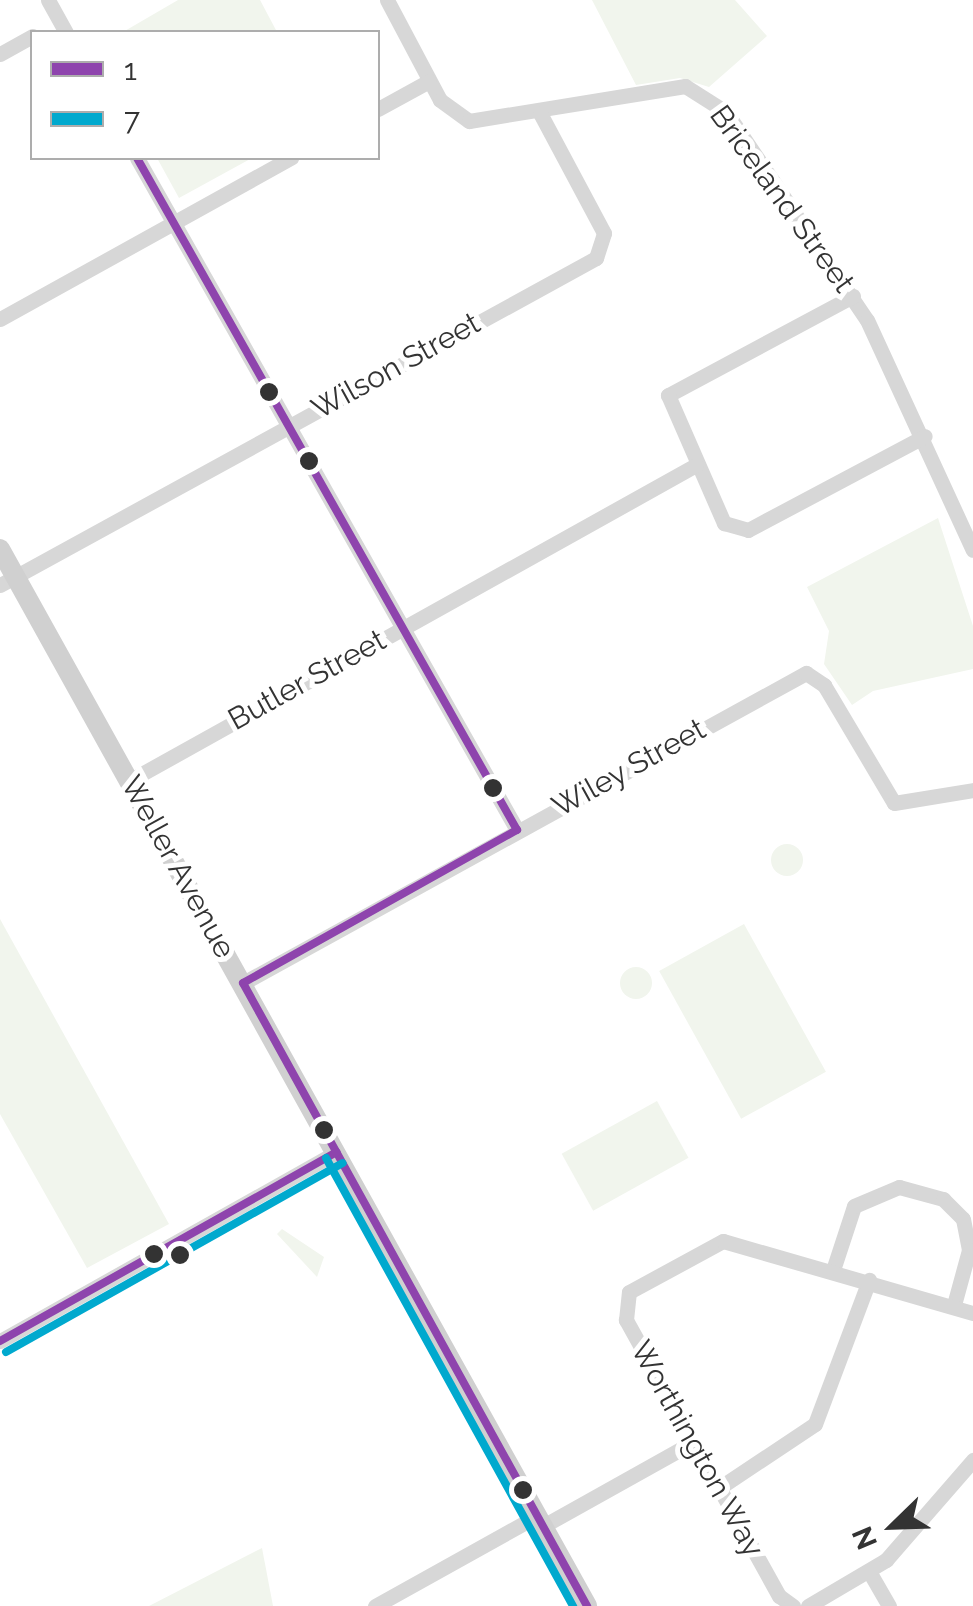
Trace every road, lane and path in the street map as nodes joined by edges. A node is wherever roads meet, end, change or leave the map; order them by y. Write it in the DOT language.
graph roads {
  1 [pos="48,0"];
  2 [pos="387,0"];
  3 [pos="63,26"];
  4 [pos="30,37"];
  5 [pos="0,54"];
  6 [pos="429,81"];
  7 [pos="380,108"];
  8 [pos="540,113"];
  9 [pos="138,160"];
  10 [pos="287,160"];
  11 [pos="174,223"];
  12 [pos="853,296"];
  13 [pos="0,319"];
  14 [pos="287,426"];
  15 [pos="925,436"];
  16 [pos="696,465"];
  17 [pos="0,549"];
  18 [pos="973,550"];
  19 [pos="8,581"];
  20 [pos="400,628"];
  21 [pos="129,781"];
  22 [pos="973,790"];
  23 [pos="516,830"];
  24 [pos="243,984"];
  25 [pos="337,1152"];
  26 [pos="833,1270"];
  27 [pos="869,1280"];
  28 [pos="954,1304"];
  29 [pos="973,1313"];
  30 [pos="0,1342"];
  31 [pos="694,1442"];
  32 [pos="973,1460"];
  33 [pos="719,1488"];
  34 [pos="540,1521"];
  35 [pos="870,1573"];
  36 [pos="375,1606"];
  37 [pos="587,1606"];
  38 [pos="793,1606"];
  39 [pos="808,1606"];
  40 [pos="888,1606"];
  1 -- 3 [label="street"];
  2 -- 6 [label="street, Briceland Street"];
  4 -- 5 [label="street"];
  6 -- 7 [label="street"];
  6 -- 8 [label="street, Briceland Street"];
  8 -- 12 [label="street, Briceland Street"];
  8 -- 14 [label="street, Wilson Street"];
  9 -- 11 [label="street"];
  10 -- 11 [label="street"];
  11 -- 13 [label="street"];
  11 -- 14 [label="street"];
  12 -- 15 [label="street, Briceland Street"];
  12 -- 16 [label="street"];
  14 -- 19 [label="street, Wilson Street"];
  14 -- 20 [label="street"];
  15 -- 16 [label="street"];
  15 -- 18 [label="street, Briceland Street"];
  16 -- 20 [label="street, Butler Street"];
  17 -- 19 [label="street, Weller Avenue"];
  19 -- 21 [label="street, Weller Avenue"];
  20 -- 21 [label="street, Butler Street"];
  20 -- 23 [label="street"];
  21 -- 24 [label="street, Weller Avenue"];
  22 -- 23 [label="street, Wiley Street"];
  23 -- 24 [label="street, Wiley Street"];
  24 -- 25 [label="street, Weller Avenue"];
  25 -- 30 [label="street"];
  25 -- 34 [label="street, Weller Avenue"];
  26 -- 27 [label="street, Worthington Way"];
  26 -- 28 [label="street"];
  26 -- 31 [label="street, Worthington Way"];
  27 -- 28 [label="street, Worthington Way"];
  27 -- 33 [label="street"];
  28 -- 29 [label="street, Worthington Way"];
  31 -- 33 [label="street, Worthington Way"];
  31 -- 34 [label="street"];
  32 -- 35 [label="street"];
  33 -- 38 [label="street, Worthington Way"];
  34 -- 36 [label="street"];
  34 -- 37 [label="street, Weller Avenue"];
  35 -- 39 [label="street"];
  35 -- 40 [label="street"];
}
